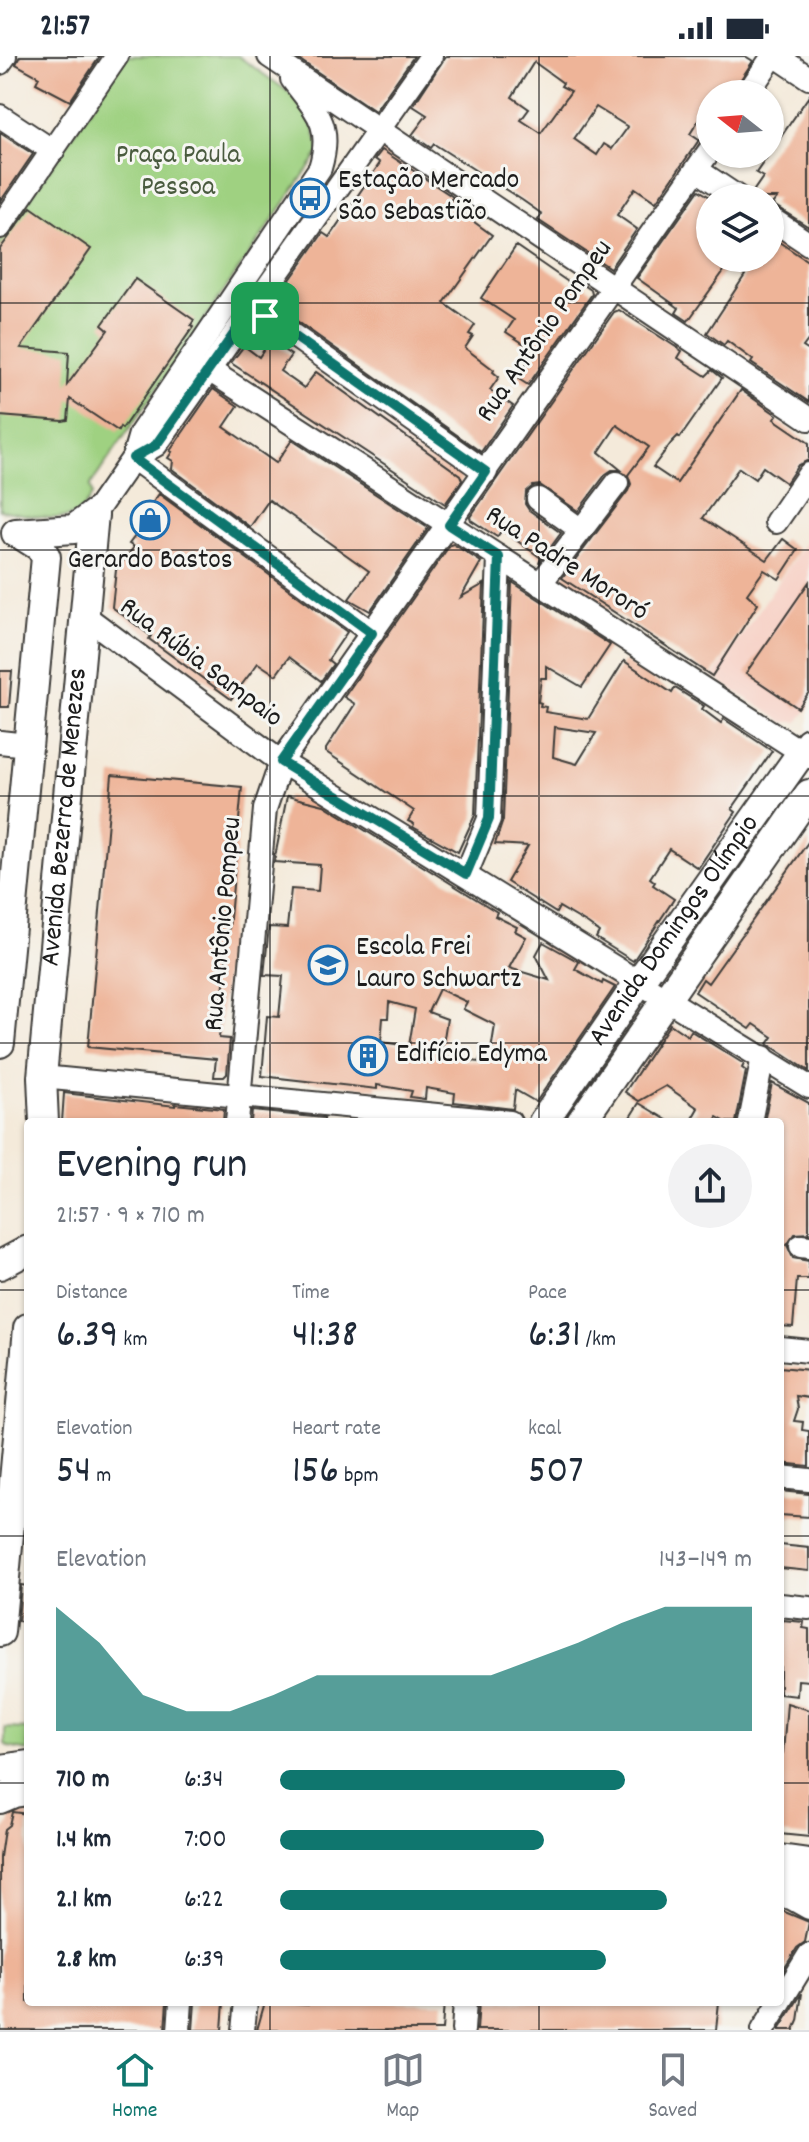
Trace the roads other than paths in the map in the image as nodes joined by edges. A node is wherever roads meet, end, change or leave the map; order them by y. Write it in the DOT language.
graph roads {
  1 [pos="5,56"];
  2 [pos="117,56"];
  3 [pos="431,56"];
  4 [pos="774,56"];
  5 [pos="275,60"];
  6 [pos="0,63"];
  7 [pos="809,78"];
  8 [pos="757,80"];
  9 [pos="0,116"];
  10 [pos="378,130"];
  11 [pos="53,151"];
  12 [pos="697,170"];
  13 [pos="718,184"];
  14 [pos="0,227"];
  15 [pos="784,227"];
  16 [pos="809,244"];
  17 [pos="613,288"];
  18 [pos="253,307"];
  19 [pos="209,370"];
  20 [pos="809,419"];
  21 [pos="133,458"];
  22 [pos="486,472"];
  23 [pos="809,474"];
  24 [pos="617,483"];
  25 [pos="538,499"];
  26 [pos="94,514"];
  27 [pos="776,522"];
  28 [pos="449,525"];
  29 [pos="581,530"];
  30 [pos="9,532"];
  31 [pos="499,557"];
  32 [pos="540,584"];
  33 [pos="85,616"];
  34 [pos="372,633"];
  35 [pos="14,744"];
  36 [pos="807,751"];
  37 [pos="281,762"];
  38 [pos="809,794"];
  39 [pos="466,874"];
  40 [pos="4,948"];
  41 [pos="639,982"];
  42 [pos="666,999"];
  43 [pos="0,1043"];
  44 [pos="763,1057"];
  45 [pos="42,1077"];
  46 [pos="809,1087"];
  47 [pos="239,1094"];
  48 [pos="44,1118"];
  49 [pos="237,1118"];
  50 [pos="471,1118"];
  51 [pos="546,1118"];
  52 [pos="584,1118"];
  53 [pos="751,1118"];
  54 [pos="24,1252"];
  55 [pos="0,1265"];
  56 [pos="784,1348"];
  57 [pos="809,1351"];
  58 [pos="24,1418"];
  59 [pos="784,1477"];
  60 [pos="809,1480"];
  61 [pos="19,1531"];
  62 [pos="784,1605"];
  63 [pos="809,1608"];
  64 [pos="0,1632"];
  65 [pos="24,1766"];
  66 [pos="0,1769"];
  67 [pos="24,1792"];
  68 [pos="0,1800"];
  69 [pos="24,1805"];
  70 [pos="784,1848"];
  71 [pos="809,1851"];
  72 [pos="784,1860"];
  73 [pos="809,1863"];
  74 [pos="784,1883"];
  75 [pos="809,1886"];
  76 [pos="784,1897"];
  77 [pos="809,1908"];
  78 [pos="809,1955"];
  79 [pos="784,1996"];
  80 [pos="181,2006"];
  81 [pos="246,2006"];
  82 [pos="465,2006"];
  83 [pos="778,2006"];
  84 [pos="179,2030"];
  85 [pos="243,2030"];
  86 [pos="463,2030"];
  87 [pos="763,2030"];
  1 -- 6 [label="street"];
  2 -- 11 [label="street"];
  3 -- 10 [label="street"];
  4 -- 7 [label="street"];
  4 -- 8 [label="street"];
  5 -- 10 [label="street"];
  5 -- 21 [label="street"];
  9 -- 11 [label="street"];
  10 -- 17 [label="street"];
  10 -- 18 [label="street"];
  11 -- 14 [label="street"];
  12 -- 13 [label="street"];
  12 -- 17 [label="street, Rua Antônio Pompeu"];
  15 -- 16 [label="street"];
  17 -- 20 [label="street"];
  17 -- 22 [label="street, Rua Antônio Pompeu"];
  18 -- 19 [label="street"];
  18 -- 22 [label="street"];
  19 -- 21 [label="street"];
  19 -- 28 [label="street, Rua Padre Mororó"];
  21 -- 26 [label="street"];
  21 -- 34 [label="street"];
  22 -- 28 [label="street, Rua Antônio Pompeu"];
  23 -- 27 [label="street"];
  24 -- 29 [label="street"];
  25 -- 29 [label="street"];
  26 -- 30 [label="main road"];
  26 -- 33 [label="main road, Avenida Bezerra de Menezes"];
  28 -- 31 [label="street, Rua Padre Mororó"];
  28 -- 34 [label="street, Rua Antônio Pompeu"];
  29 -- 32 [label="street"];
  30 -- 35 [label="main road, Avenida Bezerra de Menezes"];
  31 -- 32 [label="street, Rua Padre Mororó"];
  31 -- 39 [label="street"];
  32 -- 36 [label="street, Rua Padre Mororó"];
  33 -- 37 [label="street, Rua Rúbia Sampaio"];
  33 -- 45 [label="main road, Avenida Bezerra de Menezes"];
  34 -- 37 [label="street, Rua Antônio Pompeu"];
  35 -- 40 [label="main road, Avenida Bezerra de Menezes"];
  36 -- 41 [label="main road, Avenida Domingos Olímpio"];
  37 -- 39 [label="street, Rua Rúbia Sampaio"];
  37 -- 47 [label="street, Rua Antônio Pompeu"];
  38 -- 42 [label="main road, Avenida Domingos Olímpio"];
  39 -- 41 [label="street, Rua Rúbia Sampaio"];
  40 -- 43 [label="main road, Avenida Bezerra de Menezes"];
  41 -- 42 [label="street, Rua Rúbia Sampaio"];
  41 -- 51 [label="main road, Avenida Domingos Olímpio"];
  42 -- 44 [label="street, Rua Rúbia Sampaio"];
  42 -- 52 [label="main road, Avenida Domingos Olímpio"];
  44 -- 46 [label="street, Rua Rúbia Sampaio"];
  44 -- 53 [label="street"];
  45 -- 47 [label="street"];
  45 -- 48 [label="main road, Avenida Bezerra de Menezes"];
  47 -- 49 [label="street, Rua Antônio Pompeu"];
  47 -- 50 [label="street"];
  54 -- 55 [label="main road"];
  56 -- 57 [label="street"];
  58 -- 61 [label="main road"];
  59 -- 60 [label="street"];
  61 -- 64 [label="main road"];
  62 -- 63 [label="street"];
  65 -- 66 [label="main road"];
  67 -- 68 [label="main road"];
  68 -- 69 [label="street"];
  70 -- 71 [label="street"];
  72 -- 73 [label="main road"];
  74 -- 75 [label="main road"];
  76 -- 77 [label="street"];
  78 -- 79 [label="street"];
  80 -- 84 [label="street"];
  81 -- 85 [label="street"];
  82 -- 86 [label="street"];
  83 -- 87 [label="street"];
}
